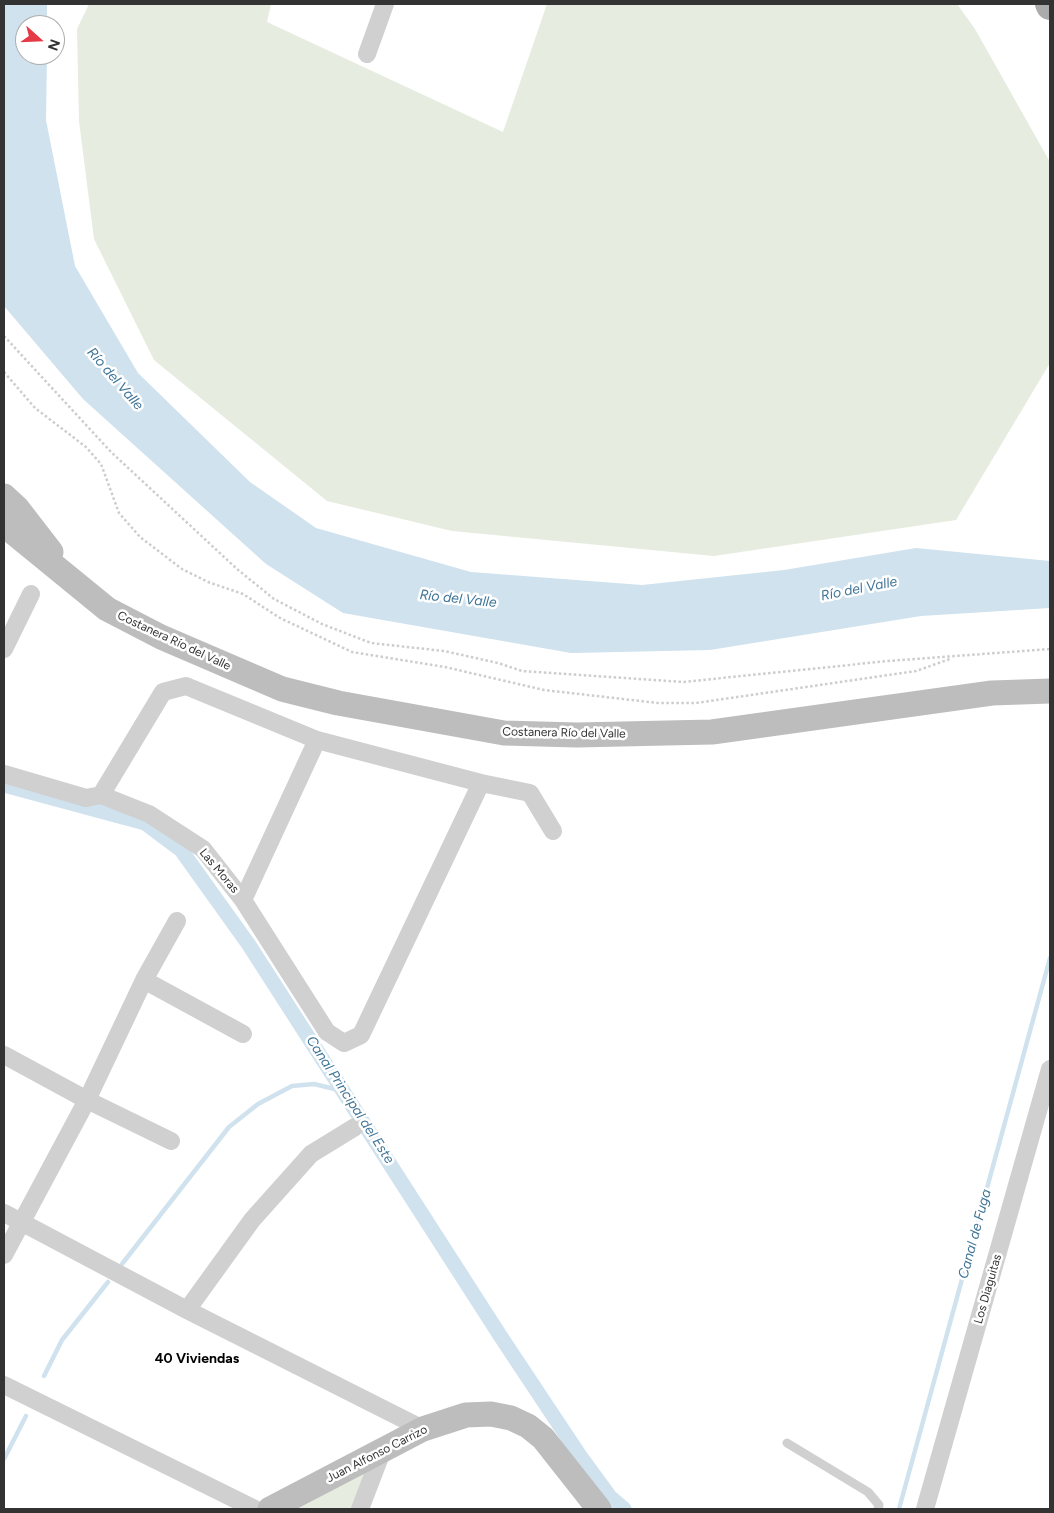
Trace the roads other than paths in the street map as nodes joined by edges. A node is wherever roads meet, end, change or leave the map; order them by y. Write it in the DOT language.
graph roads {
  1 [pos="385,4"];
  2 [pos="367,54"];
  3 [pos="4,496"];
  4 [pos="4,525"];
  5 [pos="75,582"];
  6 [pos="31,594"];
  7 [pos="4,648"];
  8 [pos="1050,676"];
  9 [pos="1050,691"];
  10 [pos="992,693"];
  11 [pos="317,740"];
  12 [pos="4,774"];
  13 [pos="481,782"];
  14 [pos="101,795"];
  15 [pos="553,831"];
  16 [pos="244,900"];
  17 [pos="177,921"];
  18 [pos="144,980"];
  19 [pos="243,1034"];
  20 [pos="4,1055"];
  21 [pos="1050,1069"];
  22 [pos="87,1100"];
  23 [pos="355,1127"];
  24 [pos="171,1141"];
  25 [pos="4,1213"];
  26 [pos="21,1222"];
  27 [pos="4,1255"];
  28 [pos="187,1310"];
  29 [pos="4,1385"];
  30 [pos="423,1429"];
  31 [pos="786,1443"];
  32 [pos="383,1449"];
  33 [pos="254,1509"];
  34 [pos="270,1509"];
  35 [pos="360,1509"];
  36 [pos="599,1509"];
  37 [pos="878,1509"];
  38 [pos="925,1509"];
  1 -- 2 [label="street"];
  3 -- 5 [label="main road, Costanera Río del Valle"];
  4 -- 5 [label="main road, Costanera Río del Valle"];
  5 -- 10 [label="main road, Costanera Río del Valle"];
  6 -- 7 [label="street"];
  8 -- 10 [label="main road, Costanera Río del Valle"];
  9 -- 10 [label="main road, Costanera Río del Valle"];
  11 -- 13 [label="street"];
  11 -- 14 [label="street"];
  11 -- 16 [label="street"];
  12 -- 14 [label="street, Las Moras"];
  13 -- 15 [label="street"];
  13 -- 16 [label="street, Las Moras"];
  14 -- 16 [label="street, Las Moras"];
  17 -- 18 [label="street"];
  18 -- 19 [label="street"];
  18 -- 22 [label="street"];
  20 -- 22 [label="street"];
  21 -- 38 [label="street, Los Diaguitas"];
  22 -- 24 [label="street"];
  22 -- 26 [label="street"];
  23 -- 28 [label="street"];
  25 -- 26 [label="street"];
  26 -- 27 [label="street"];
  26 -- 28 [label="street"];
  28 -- 30 [label="street"];
  29 -- 33 [label="street"];
  30 -- 32 [label="main road, Juan Alfonso Carrizo"];
  30 -- 36 [label="main road, Juan Alfonso Carrizo"];
  31 -- 37 [label="lane"];
  32 -- 34 [label="main road, Juan Alfonso Carrizo"];
  32 -- 35 [label="street"];
}
